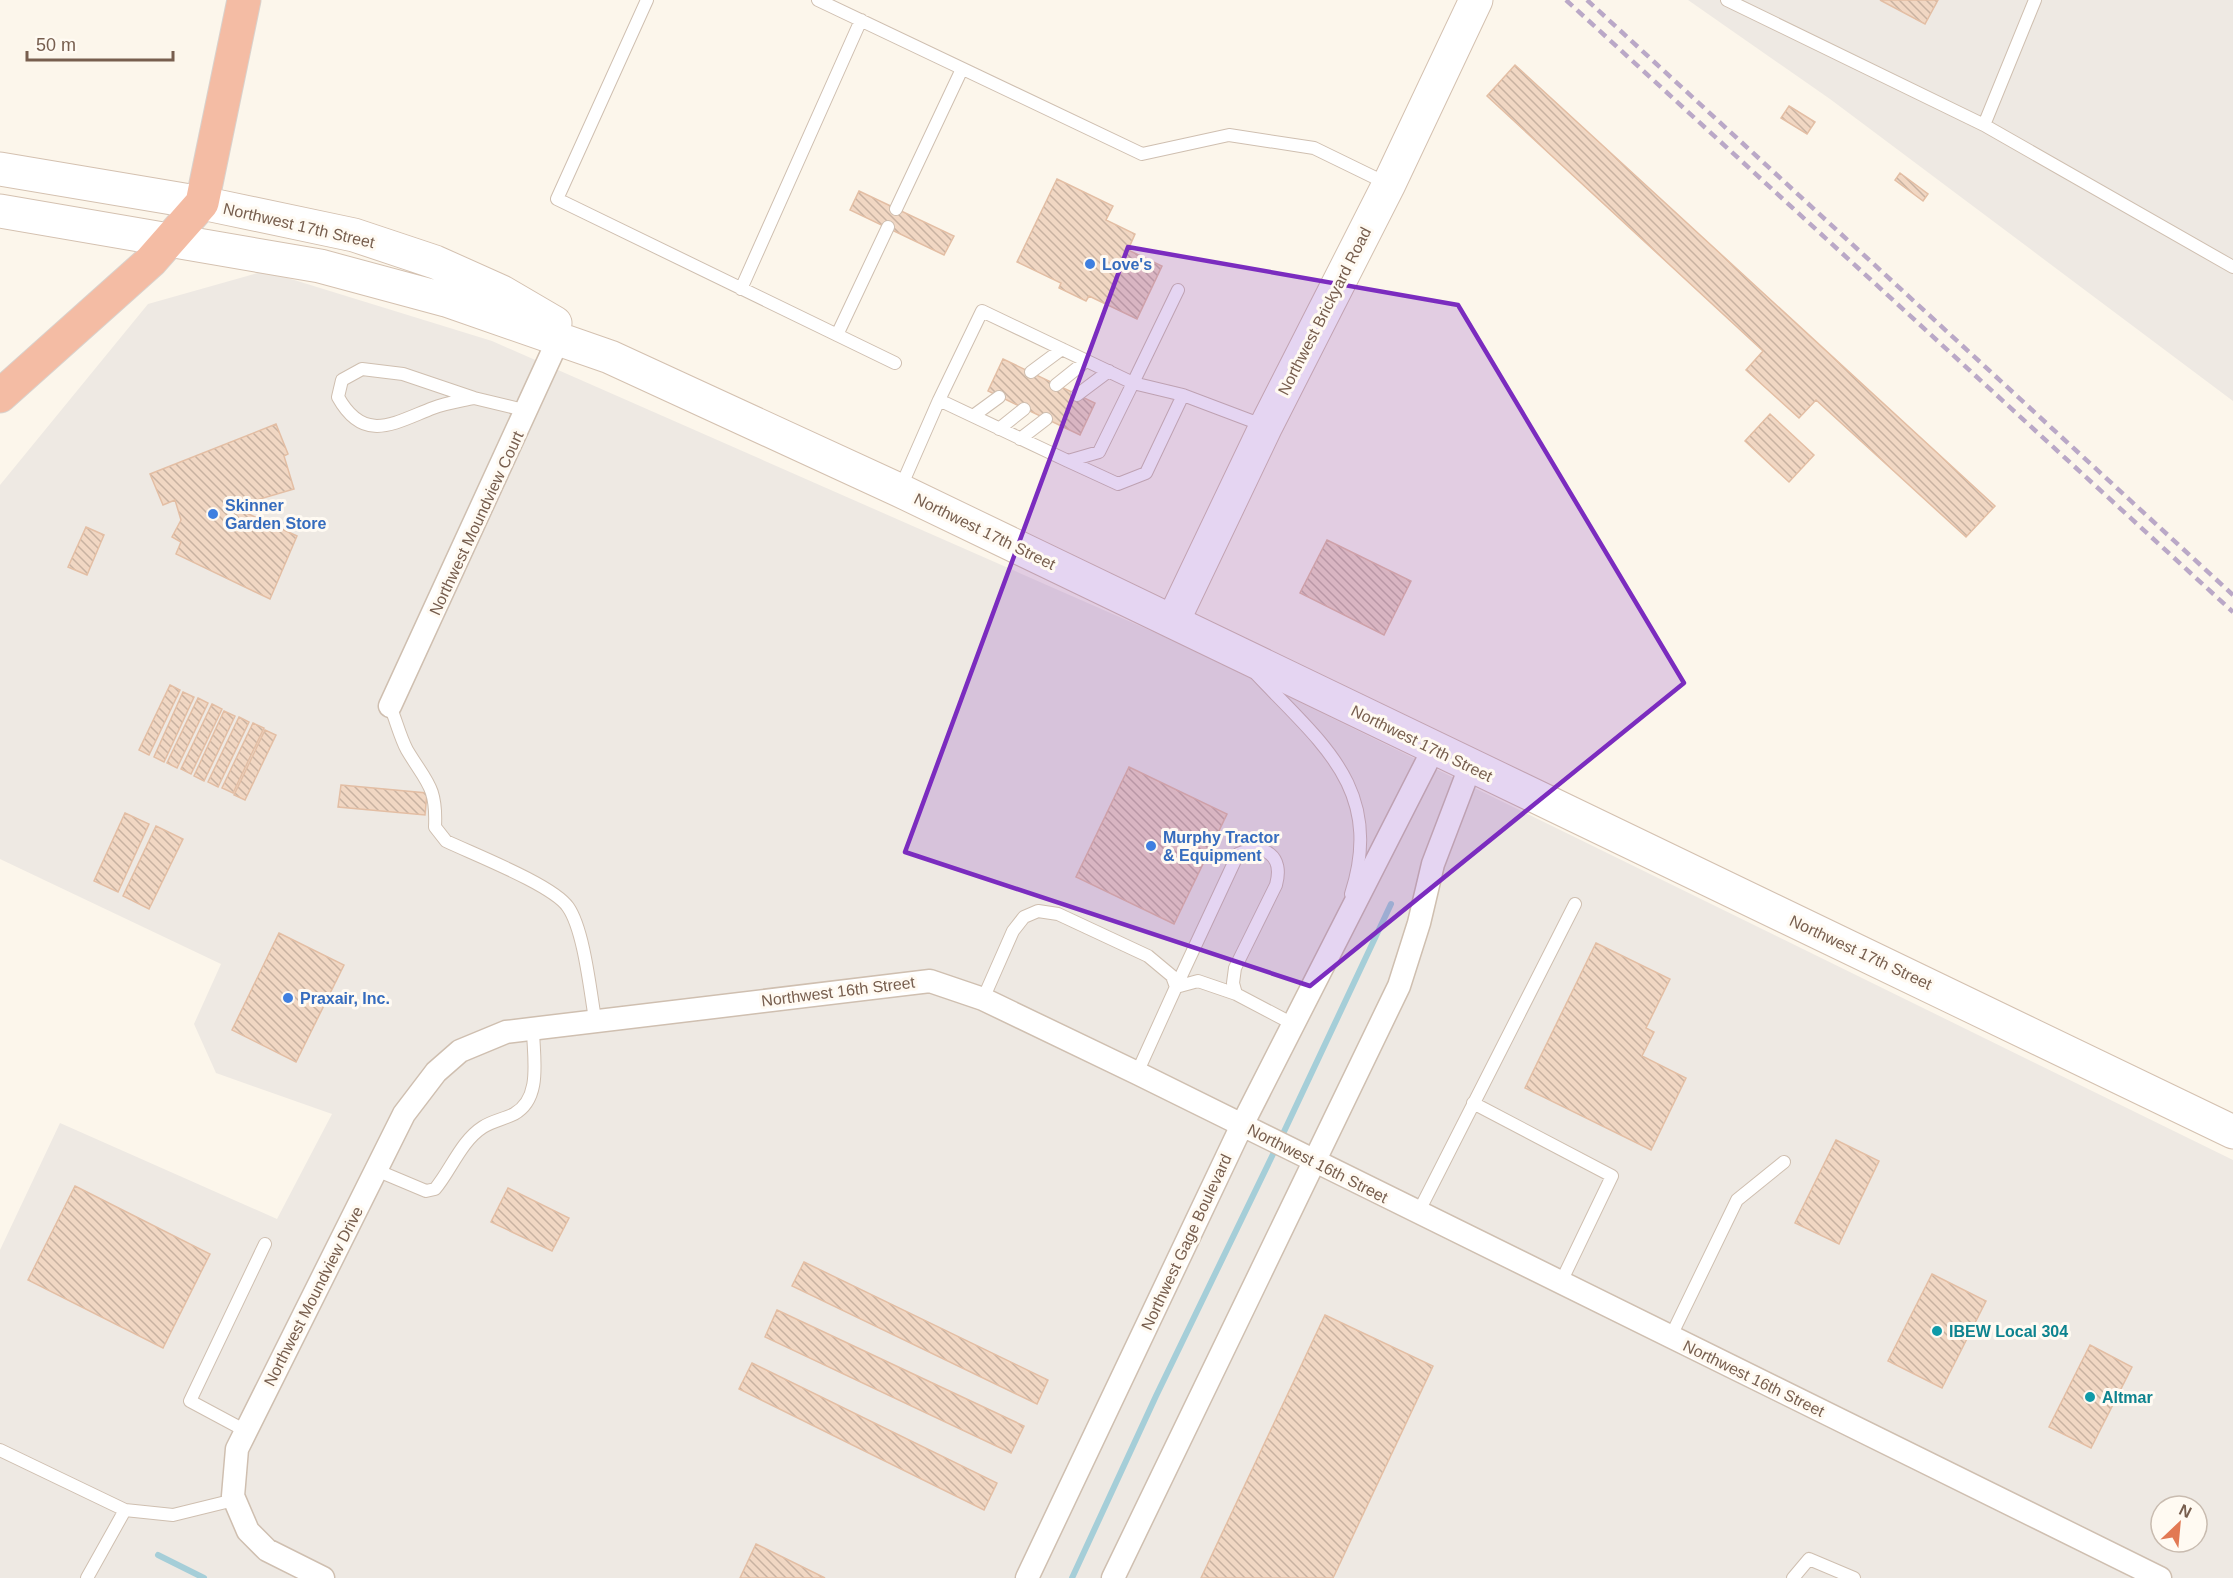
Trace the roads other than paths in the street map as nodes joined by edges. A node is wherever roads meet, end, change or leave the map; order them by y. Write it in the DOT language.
graph roads {
  1 [pos="244,0"];
  2 [pos="647,0"];
  3 [pos="818,0"];
  4 [pos="1476,0"];
  5 [pos="1727,0"];
  6 [pos="2035,0"];
  7 [pos="861,20"];
  8 [pos="962,69"];
  9 [pos="1984,125"];
  10 [pos="0,169"];
  11 [pos="1389,184"];
  12 [pos="202,203"];
  13 [pos="896,209"];
  14 [pos="0,211"];
  15 [pos="888,227"];
  16 [pos="172,239"];
  17 [pos="2233,267"];
  18 [pos="741,288"];
  19 [pos="1178,290"];
  20 [pos="837,335"];
  21 [pos="559,338"];
  22 [pos="1062,349"];
  23 [pos="610,357"];
  24 [pos="1086,361"];
  25 [pos="895,363"];
  26 [pos="1108,371"];
  27 [pos="1031,372"];
  28 [pos="1133,382"];
  29 [pos="1056,385"];
  30 [pos="1077,395"];
  31 [pos="1183,395"];
  32 [pos="0,396"];
  33 [pos="999,397"];
  34 [pos="474,398"];
  35 [pos="939,400"];
  36 [pos="1024,409"];
  37 [pos="528,411"];
  38 [pos="973,416"];
  39 [pos="1046,419"];
  40 [pos="1266,426"];
  41 [pos="999,429"];
  42 [pos="1020,439"];
  43 [pos="1068,461"];
  44 [pos="899,490"];
  45 [pos="1173,621"];
  46 [pos="1238,654"];
  47 [pos="390,706"];
  48 [pos="1434,748"];
  49 [pos="1470,767"];
  50 [pos="1575,904"];
  51 [pos="1336,941"];
  52 [pos="1176,987"];
  53 [pos="1236,994"];
  54 [pos="983,999"];
  55 [pos="595,1019"];
  56 [pos="1293,1023"];
  57 [pos="533,1028"];
  58 [pos="436,1072"];
  59 [pos="1137,1073"];
  60 [pos="1473,1103"];
  61 [pos="1242,1125"];
  62 [pos="2233,1132"];
  63 [pos="1313,1162"];
  64 [pos="1784,1162"];
  65 [pos="376,1170"];
  66 [pos="1418,1213"];
  67 [pos="265,1244"];
  68 [pos="1561,1282"];
  69 [pos="1671,1336"];
  70 [pos="246,1431"];
  71 [pos="0,1450"];
  72 [pos="234,1500"];
  73 [pos="125,1510"];
  74 [pos="87,1578"];
  75 [pos="323,1578"];
  76 [pos="1027,1578"];
  77 [pos="1113,1578"];
  78 [pos="1793,1578"];
  79 [pos="1854,1578"];
  80 [pos="2160,1578"];
  1 -- 12 [label="highway"];
  2 -- 18 [label="lane"];
  3 -- 7 [label="lane"];
  4 -- 11 [label="main road, Northwest Brickyard Road"];
  5 -- 9 [label="lane"];
  6 -- 9 [label="lane"];
  7 -- 8 [label="lane"];
  7 -- 18 [label="lane"];
  8 -- 11 [label="lane"];
  8 -- 13 [label="lane"];
  9 -- 17 [label="lane"];
  10 -- 12 [label="main road, Northwest 17th Street"];
  11 -- 40 [label="main road, Northwest Brickyard Road"];
  12 -- 16 [label="highway"];
  12 -- 23 [label="main road, Northwest 17th Street"];
  14 -- 16 [label="main road, Northwest 17th Street"];
  15 -- 20 [label="lane"];
  16 -- 21 [label="main road, Northwest 17th Street"];
  16 -- 32 [label="highway"];
  18 -- 20 [label="lane"];
  19 -- 28 [label="lane"];
  20 -- 25 [label="lane"];
  21 -- 23 [label="main road, Northwest 17th Street"];
  21 -- 37 [label="street, Northwest Moundview Court"];
  22 -- 24 [label="lane"];
  22 -- 27 [label="lane"];
  22 -- 35 [label="lane"];
  23 -- 44 [label="main road, Northwest 17th Street"];
  24 -- 26 [label="lane"];
  24 -- 29 [label="lane"];
  26 -- 28 [label="lane"];
  26 -- 30 [label="lane"];
  28 -- 31 [label="lane"];
  28 -- 43 [label="lane"];
  31 -- 40 [label="lane"];
  31 -- 43 [label="lane"];
  33 -- 38 [label="lane"];
  34 -- 34 [label="lane"];
  34 -- 37 [label="lane"];
  35 -- 38 [label="lane"];
  35 -- 44 [label="lane"];
  36 -- 41 [label="lane"];
  37 -- 47 [label="street, Northwest Moundview Court"];
  38 -- 41 [label="lane"];
  39 -- 42 [label="lane"];
  40 -- 45 [label="main road, Northwest Brickyard Road"];
  41 -- 42 [label="lane"];
  42 -- 43 [label="lane"];
  44 -- 45 [label="main road, Northwest 17th Street"];
  45 -- 46 [label="main road, Northwest 17th Street"];
  46 -- 48 [label="main road, Northwest 17th Street"];
  46 -- 51 [label="lane"];
  47 -- 55 [label="lane"];
  48 -- 49 [label="main road, Northwest 17th Street"];
  48 -- 51 [label="street, Northwest Gage Boulevard"];
  49 -- 62 [label="main road, Northwest 17th Street"];
  49 -- 63 [label="street"];
  50 -- 60 [label="lane"];
  51 -- 56 [label="street, Northwest Gage Boulevard"];
  52 -- 53 [label="lane"];
  52 -- 53 [label="lane"];
  52 -- 54 [label="lane"];
  52 -- 59 [label="lane"];
  53 -- 56 [label="lane"];
  54 -- 55 [label="street, Northwest 16th Street"];
  54 -- 59 [label="street, Northwest 16th Street"];
  55 -- 57 [label="street, Northwest 16th Street"];
  56 -- 61 [label="street, Northwest Gage Boulevard"];
  57 -- 58 [label="street, Northwest 16th Street"];
  57 -- 65 [label="lane"];
  58 -- 65 [label="street, Northwest Moundview Drive"];
  59 -- 61 [label="street, Northwest 16th Street"];
  60 -- 66 [label="lane"];
  60 -- 68 [label="lane"];
  61 -- 63 [label="street, Northwest 16th Street"];
  61 -- 76 [label="street, Northwest Gage Boulevard"];
  63 -- 66 [label="street, Northwest 16th Street"];
  63 -- 77 [label="street"];
  64 -- 69 [label="lane"];
  65 -- 70 [label="street, Northwest Moundview Drive"];
  66 -- 68 [label="street, Northwest 16th Street"];
  67 -- 70 [label="lane"];
  68 -- 69 [label="street, Northwest 16th Street"];
  69 -- 80 [label="street, Northwest 16th Street"];
  70 -- 72 [label="street, Northwest Moundview Drive"];
  71 -- 73 [label="lane"];
  72 -- 73 [label="lane"];
  72 -- 75 [label="street, Northwest Moundview Drive"];
  73 -- 74 [label="lane"];
  78 -- 79 [label="lane"];
}
